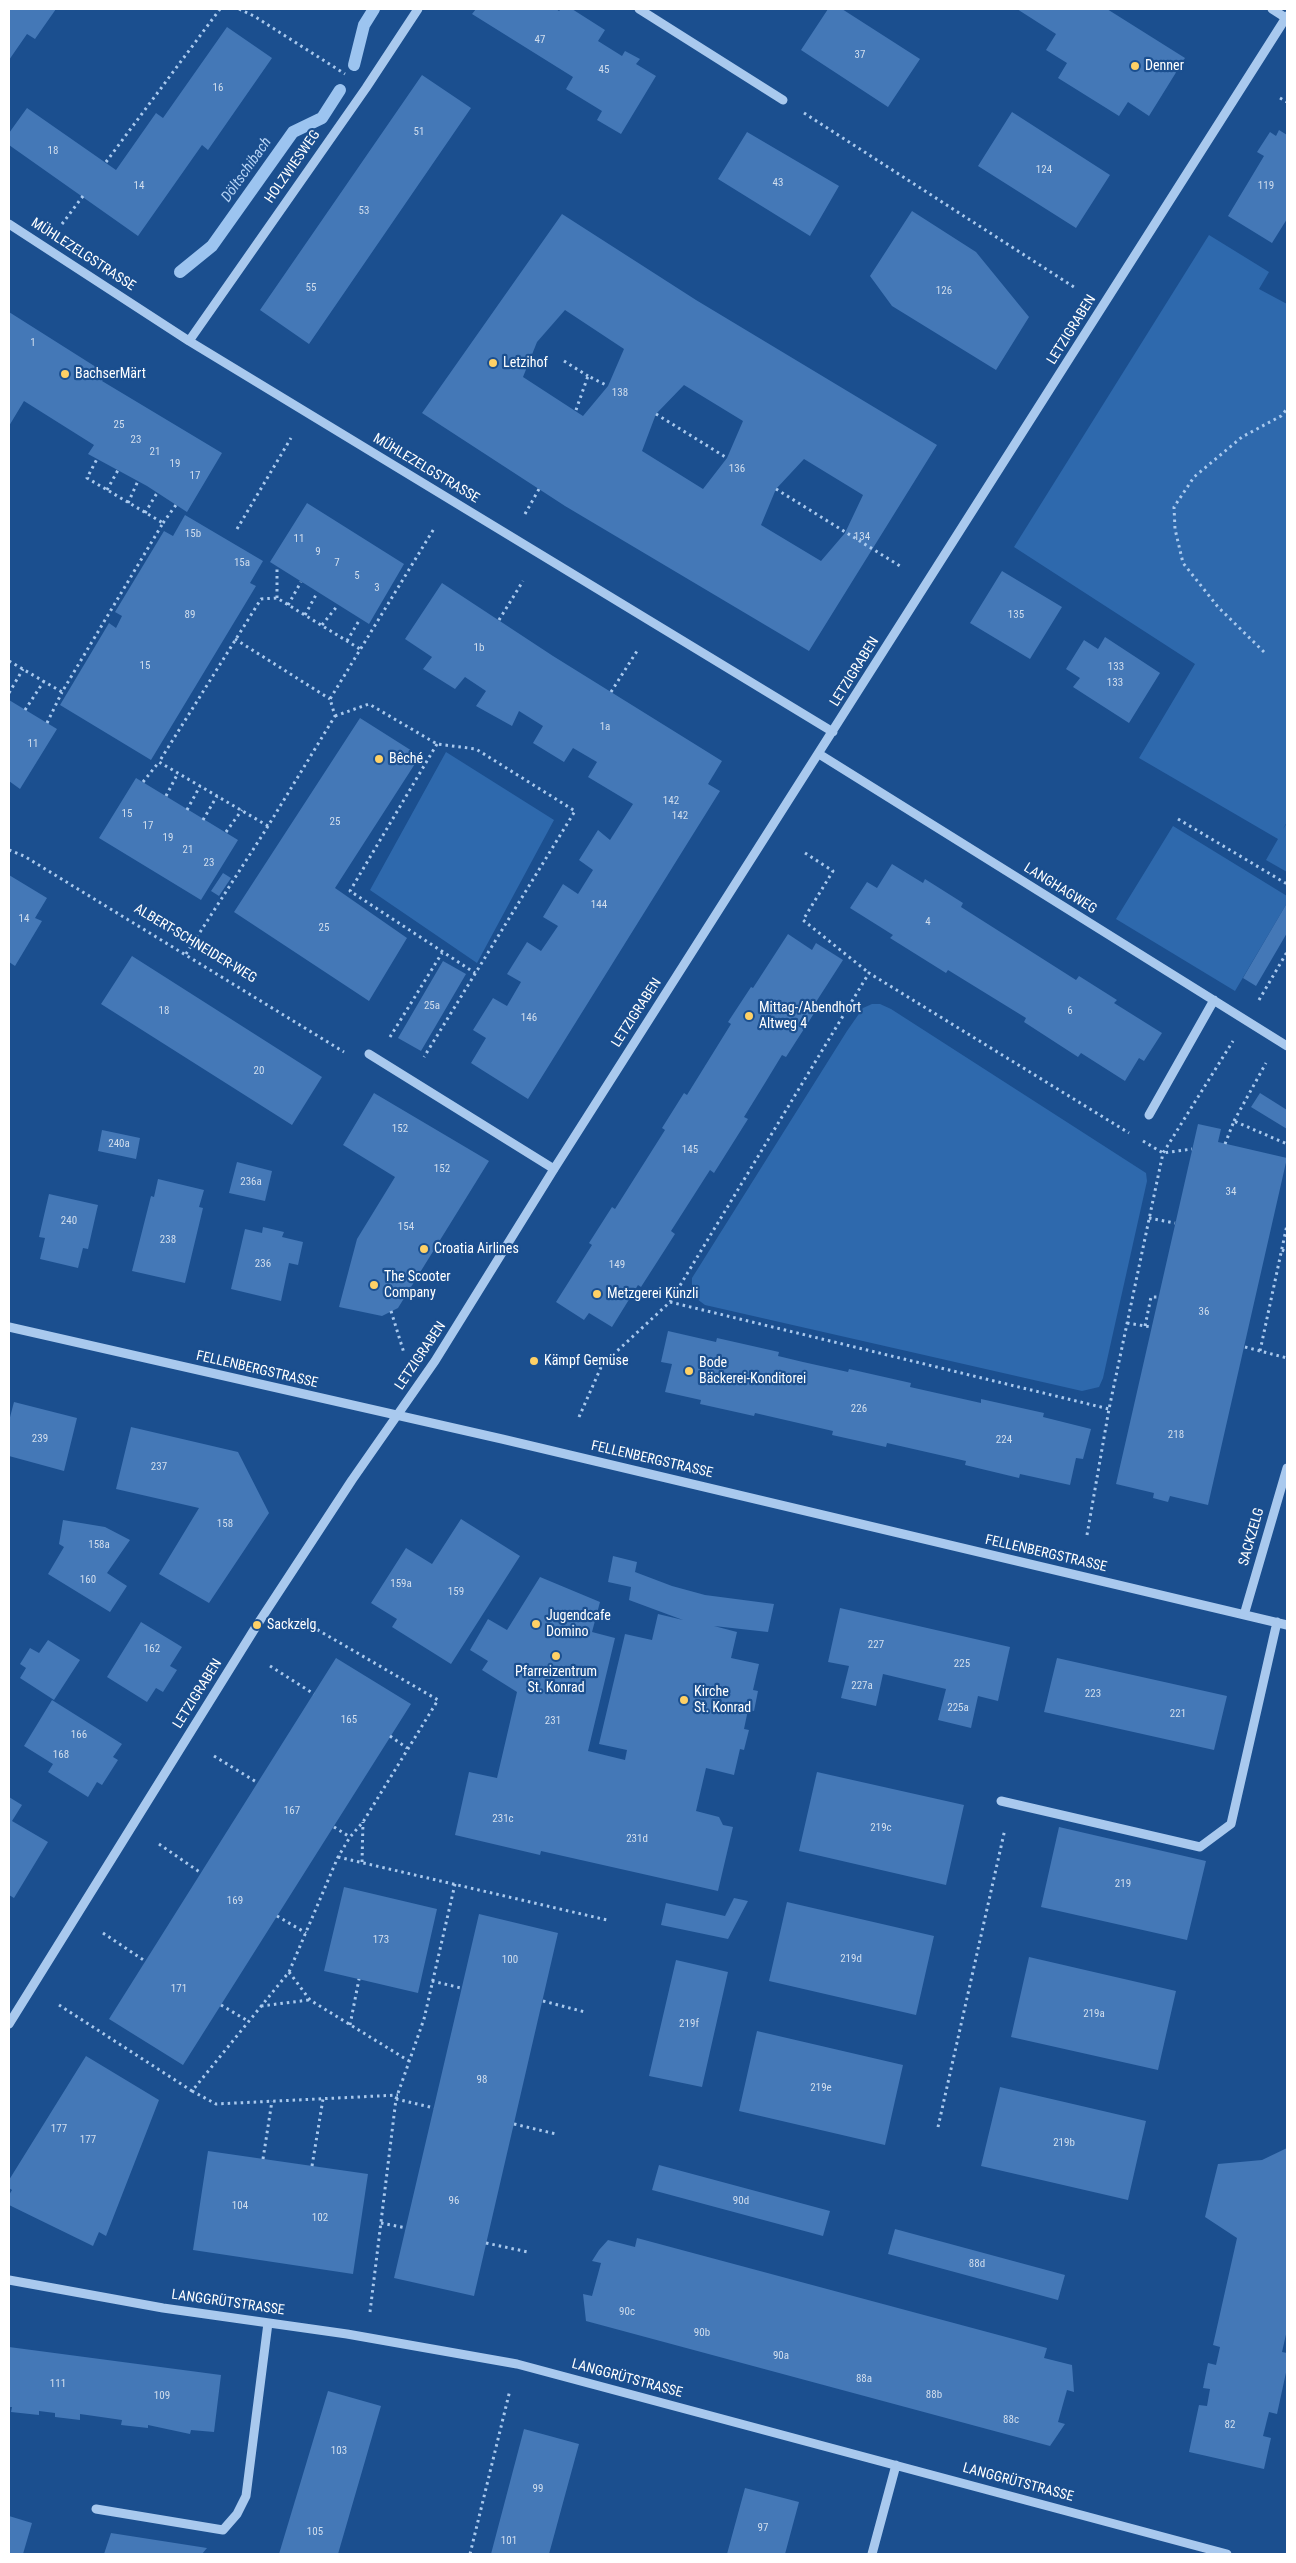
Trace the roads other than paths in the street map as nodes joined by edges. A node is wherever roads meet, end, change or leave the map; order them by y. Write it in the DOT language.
graph roads {
  1 [pos="418,9"];
  2 [pos="639,9"];
  3 [pos="1272,9"];
  4 [pos="1287,17"];
  5 [pos="783,100"];
  6 [pos="9,224"];
  7 [pos="189,340"];
  8 [pos="833,732"];
  9 [pos="819,754"];
  10 [pos="1214,1000"];
  11 [pos="1287,1046"];
  12 [pos="372,1057"];
  13 [pos="1149,1115"];
  14 [pos="554,1169"];
  15 [pos="9,1327"];
  16 [pos="397,1416"];
  17 [pos="1287,1468"];
  18 [pos="1244,1615"];
  19 [pos="1277,1622"];
  20 [pos="1287,1625"];
  21 [pos="1001,1801"];
  22 [pos="9,2024"];
  23 [pos="9,2280"];
  24 [pos="268,2323"];
  25 [pos="896,2465"];
  26 [pos="96,2509"];
  27 [pos="872,2554"];
  28 [pos="1227,2554"];
  1 -- 7 [label="street, HOLZWIESWEG"];
  2 -- 5 [label="street"];
  3 -- 4 [label="street"];
  4 -- 8 [label="street, LETZIGRABEN"];
  6 -- 7 [label="street, MÜHLEZELGSTRASSE"];
  7 -- 8 [label="street, MÜHLEZELGSTRASSE"];
  8 -- 9 [label="street, LETZIGRABEN"];
  9 -- 10 [label="street, LANGHAGWEG"];
  9 -- 14 [label="street, LETZIGRABEN"];
  10 -- 11 [label="street, LANGHAGWEG"];
  10 -- 13 [label="street"];
  12 -- 14 [label="street"];
  14 -- 16 [label="street, LETZIGRABEN"];
  15 -- 16 [label="street, FELLENBERGSTRASSE"];
  16 -- 18 [label="street, FELLENBERGSTRASSE"];
  16 -- 22 [label="street, LETZIGRABEN"];
  17 -- 18 [label="street, SACKZELG"];
  18 -- 19 [label="street, FELLENBERGSTRASSE"];
  19 -- 20 [label="street, FELLENBERGSTRASSE"];
  19 -- 21 [label="street"];
  23 -- 24 [label="street, LANGGRÜTSTRASSE"];
  24 -- 25 [label="street, LANGGRÜTSTRASSE"];
  24 -- 26 [label="street"];
  25 -- 27 [label="street"];
  25 -- 28 [label="street, LANGGRÜTSTRASSE"];
}
